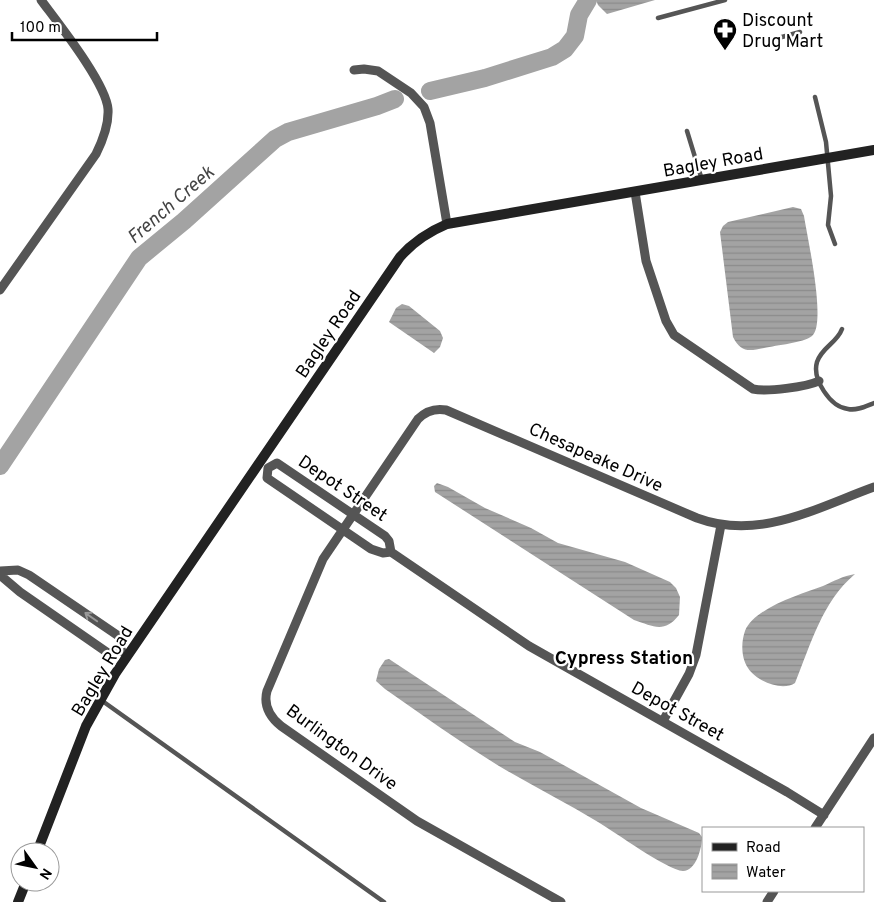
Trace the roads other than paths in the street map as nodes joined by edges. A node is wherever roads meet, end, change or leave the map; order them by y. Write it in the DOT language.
graph roads {
  1 [pos="41,0"];
  2 [pos="725,0"];
  3 [pos="658,18"];
  4 [pos="800,32"];
  5 [pos="772,40"];
  6 [pos="354,70"];
  7 [pos="816,97"];
  8 [pos="687,131"];
  9 [pos="874,150"];
  10 [pos="827,158"];
  11 [pos="702,181"];
  12 [pos="635,192"];
  13 [pos="448,224"];
  14 [pos="835,244"];
  15 [pos="0,290"];
  16 [pos="842,329"];
  17 [pos="819,381"];
  18 [pos="874,403"];
  19 [pos="264,465"];
  20 [pos="874,487"];
  21 [pos="353,514"];
  22 [pos="721,525"];
  23 [pos="343,529"];
  24 [pos="391,552"];
  25 [pos="0,573"];
  26 [pos="124,653"];
  27 [pos="100,699"];
  28 [pos="663,721"];
  29 [pos="874,738"];
  30 [pos="824,815"];
  31 [pos="816,827"];
  32 [pos="41,842"];
  33 [pos="384,902"];
  34 [pos="561,902"];
  1 -- 15 [label="street"];
  2 -- 3 [label="lane"];
  4 -- 5 [label="lane"];
  6 -- 13 [label="street"];
  7 -- 10 [label="lane"];
  8 -- 11 [label="lane"];
  9 -- 10 [label="street, Bagley Road"];
  10 -- 11 [label="street, Bagley Road"];
  10 -- 14 [label="lane"];
  11 -- 12 [label="street, Bagley Road"];
  12 -- 13 [label="street, Bagley Road"];
  12 -- 17 [label="street"];
  13 -- 19 [label="street, Bagley Road"];
  16 -- 17 [label="lane"];
  17 -- 18 [label="lane"];
  19 -- 21 [label="street, Depot Street"];
  19 -- 23 [label="street, Depot Street"];
  19 -- 26 [label="street, Bagley Road"];
  20 -- 22 [label="street, Chesapeake Drive"];
  21 -- 22 [label="street, Chesapeake Drive"];
  21 -- 23 [label="street, Burlington Drive"];
  21 -- 24 [label="street, Depot Street"];
  22 -- 28 [label="street"];
  23 -- 24 [label="street, Depot Street"];
  23 -- 34 [label="street, Burlington Drive"];
  24 -- 28 [label="street, Depot Street"];
  25 -- 26 [label="street"];
  26 -- 25 [label="street, one-way"];
  26 -- 27 [label="street, Bagley Road"];
  27 -- 32 [label="street, Bagley Road"];
  27 -- 33 [label="lane"];
  28 -- 30 [label="street, Depot Street"];
  29 -- 30 [label="street"];
  30 -- 31 [label="street"];
}
